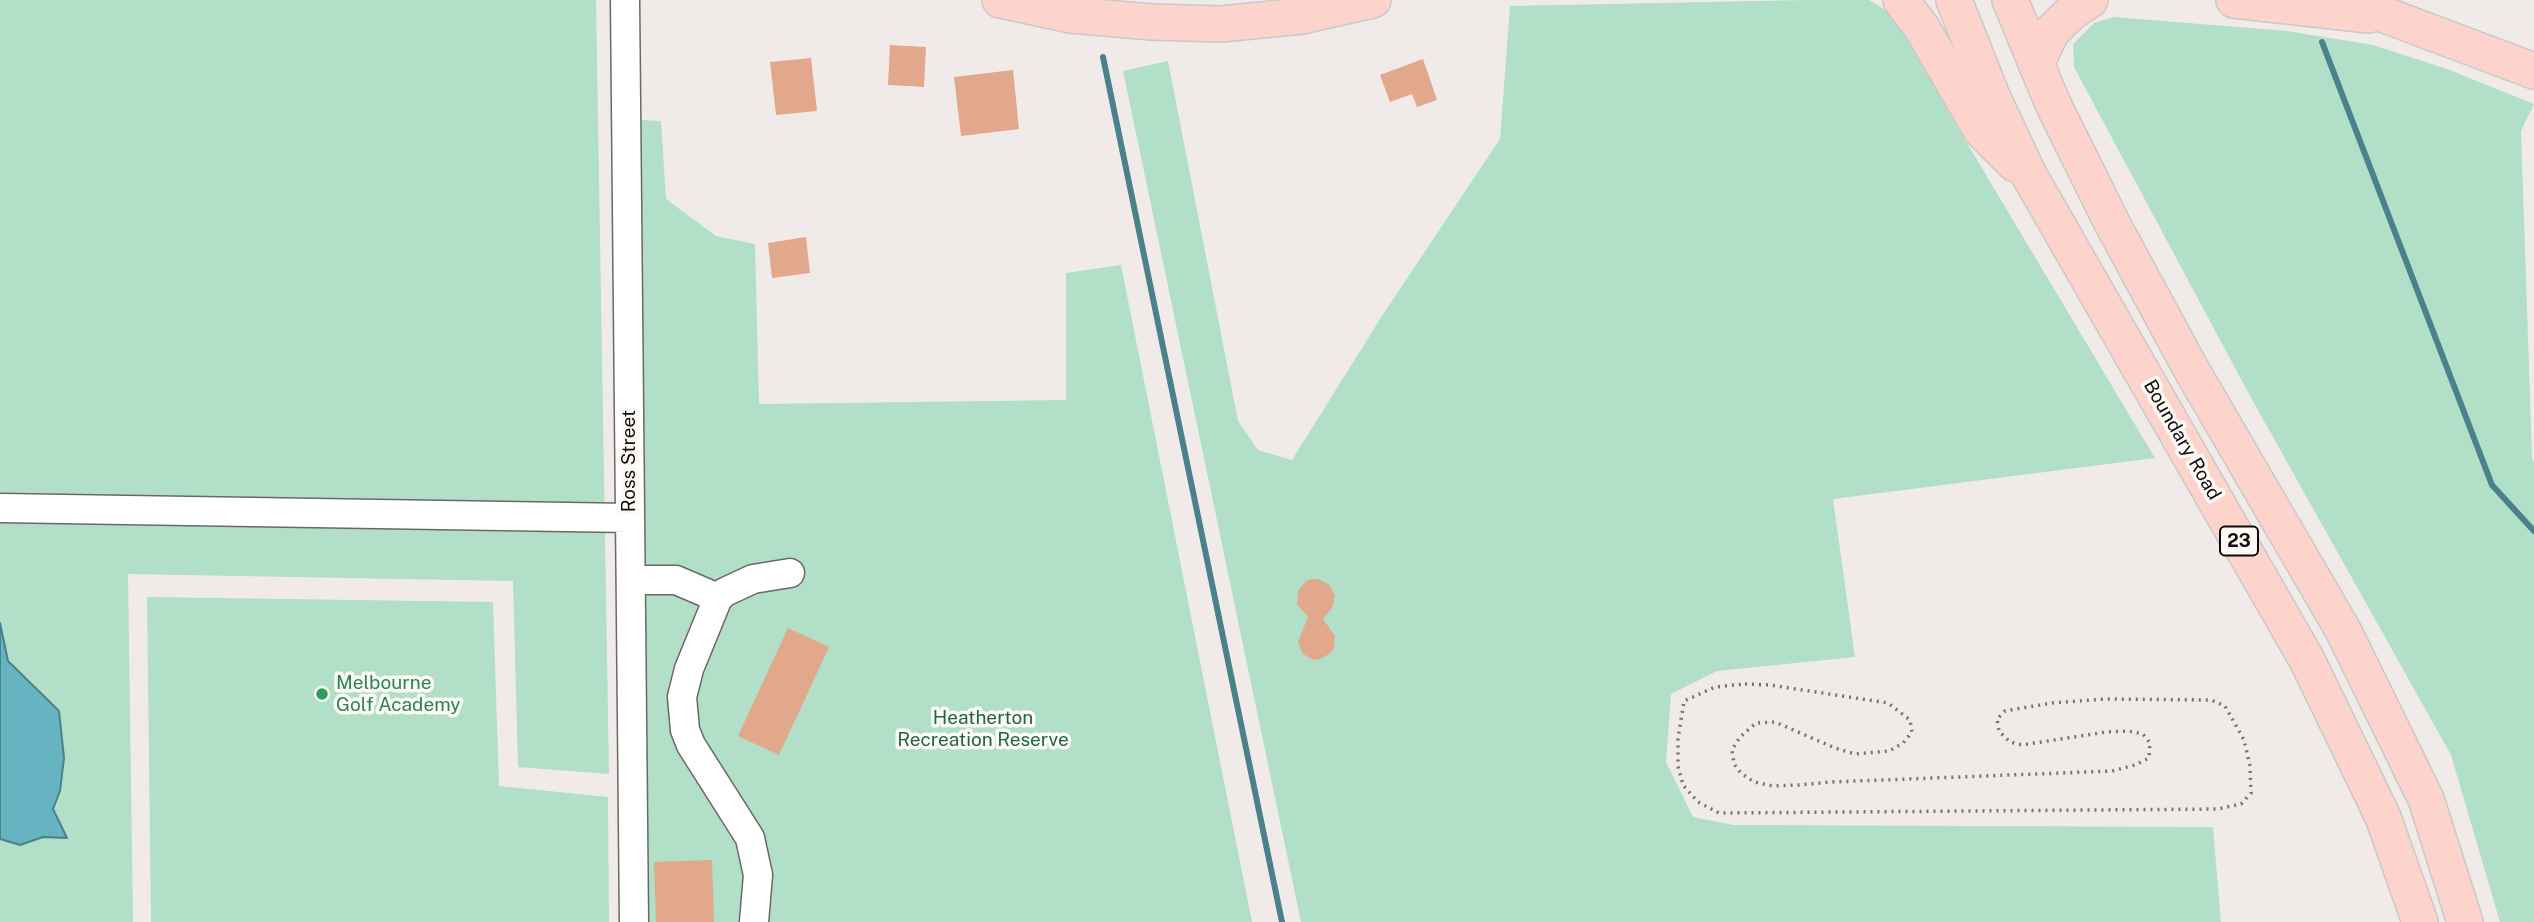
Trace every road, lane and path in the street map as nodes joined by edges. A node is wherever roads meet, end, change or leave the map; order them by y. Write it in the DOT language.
graph roads {
  1 [pos="625,0"];
  2 [pos="1000,0"];
  3 [pos="1373,0"];
  4 [pos="1901,0"];
  5 [pos="1954,0"];
  6 [pos="2010,0"];
  7 [pos="2090,0"];
  8 [pos="2234,0"];
  9 [pos="2344,0"];
  10 [pos="2390,17"];
  11 [pos="2036,64"];
  12 [pos="2534,71"];
  13 [pos="2029,175"];
  14 [pos="0,508"];
  15 [pos="629,518"];
  16 [pos="790,573"];
  17 [pos="631,580"];
  18 [pos="718,598"];
  19 [pos="1775,722"];
  20 [pos="634,922"];
  21 [pos="754,922"];
  22 [pos="2420,922"];
  23 [pos="2465,922"];
  1 -- 15 [label="street, Ross Street"];
  2 -- 3 [label="main road"];
  4 -- 13 [label="main road"];
  5 -- 13 [label="main road, Boundary Road / 23"];
  6 -- 11 [label="main road, 23"];
  7 -- 11 [label="main road"];
  8 -- 10 [label="main road"];
  9 -- 10 [label="main road"];
  10 -- 12 [label="main road"];
  11 -- 23 [label="main road, 23"];
  13 -- 22 [label="main road, Boundary Road / 23"];
  14 -- 15 [label="street"];
  15 -- 17 [label="street, Ross Street"];
  16 -- 18 [label="street"];
  17 -- 18 [label="street"];
  17 -- 20 [label="street, Ross Street"];
  18 -- 21 [label="street"];
  19 -- 19 [label="path"];
}
